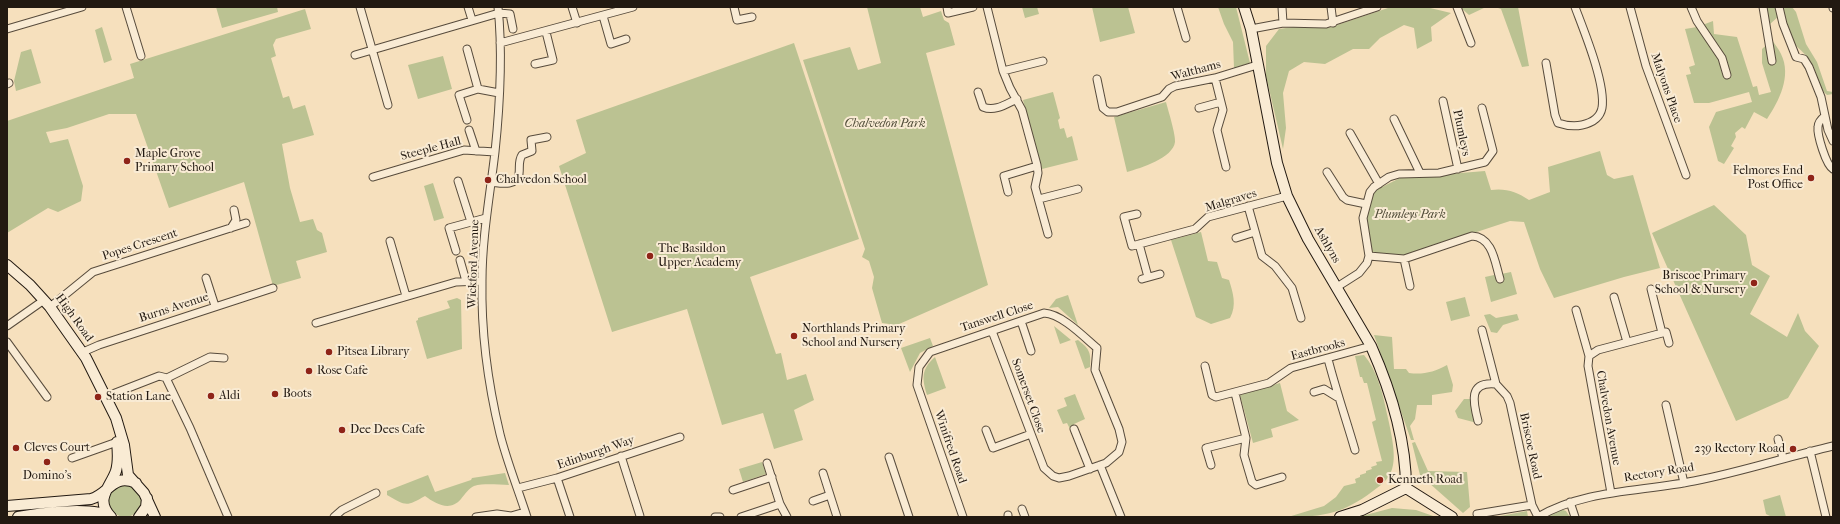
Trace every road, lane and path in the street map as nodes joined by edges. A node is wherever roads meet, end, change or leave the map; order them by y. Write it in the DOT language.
graph roads {
  1 [pos="82,7"];
  2 [pos="126,7"];
  3 [pos="360,7"];
  4 [pos="468,7"];
  5 [pos="572,7"];
  6 [pos="633,7"];
  7 [pos="734,7"];
  8 [pos="946,7"];
  9 [pos="973,7"];
  10 [pos="987,7"];
  11 [pos="1177,7"];
  12 [pos="1244,7"];
  13 [pos="1282,7"];
  14 [pos="1330,7"];
  15 [pos="1377,7"];
  16 [pos="1457,7"];
  17 [pos="1575,7"];
  18 [pos="1630,7"];
  19 [pos="1691,7"];
  20 [pos="1763,7"];
  21 [pos="1779,7"];
  22 [pos="498,10"];
  23 [pos="603,16"];
  24 [pos="752,17"];
  25 [pos="472,20"];
  26 [pos="577,23"];
  27 [pos="1283,23"];
  28 [pos="1333,23"];
  29 [pos="7,29"];
  30 [pos="513,29"];
  31 [pos="1251,29"];
  32 [pos="546,32"];
  33 [pos="1186,38"];
  34 [pos="626,39"];
  35 [pos="500,43"];
  36 [pos="1471,43"];
  37 [pos="467,49"];
  38 [pos="373,50"];
  39 [pos="355,55"];
  40 [pos="141,56"];
  41 [pos="1042,61"];
  42 [pos="1772,61"];
  43 [pos="1546,63"];
  44 [pos="535,64"];
  45 [pos="1257,65"];
  46 [pos="1003,71"];
  47 [pos="1727,75"];
  48 [pos="1215,78"];
  49 [pos="1097,79"];
  50 [pos="478,89"];
  51 [pos="978,92"];
  52 [pos="500,93"];
  53 [pos="1017,99"];
  54 [pos="1443,101"];
  55 [pos="1221,102"];
  56 [pos="388,104"];
  57 [pos="1199,108"];
  58 [pos="1482,108"];
  59 [pos="1825,116"];
  60 [pos="1394,119"];
  61 [pos="467,120"];
  62 [pos="470,130"];
  63 [pos="1350,133"];
  64 [pos="547,137"];
  65 [pos="1833,141"];
  66 [pos="476,151"];
  67 [pos="495,152"];
  68 [pos="1037,166"];
  69 [pos="1226,167"];
  70 [pos="1458,169"];
  71 [pos="1833,169"];
  72 [pos="1327,172"];
  73 [pos="1420,173"];
  74 [pos="1686,175"];
  75 [pos="373,177"];
  76 [pos="458,181"];
  77 [pos="491,182"];
  78 [pos="1379,184"];
  79 [pos="1078,189"];
  80 [pos="1008,192"];
  81 [pos="1287,196"];
  82 [pos="1039,199"];
  83 [pos="1366,204"];
  84 [pos="1248,206"];
  85 [pos="234,210"];
  86 [pos="1137,214"];
  87 [pos="486,218"];
  88 [pos="471,222"];
  89 [pos="246,223"];
  90 [pos="231,228"];
  91 [pos="1255,232"];
  92 [pos="1048,234"];
  93 [pos="1236,238"];
  94 [pos="390,241"];
  95 [pos="1139,244"];
  96 [pos="456,251"];
  97 [pos="1369,256"];
  98 [pos="1404,259"];
  99 [pos="460,260"];
  100 [pos="7,265"];
  101 [pos="1160,274"];
  102 [pos="206,278"];
  103 [pos="1500,279"];
  104 [pos="466,280"];
  105 [pos="482,281"];
  106 [pos="1410,286"];
  107 [pos="1337,287"];
  108 [pos="273,288"];
  109 [pos="1650,288"];
  110 [pos="406,296"];
  111 [pos="1614,297"];
  112 [pos="47,303"];
  113 [pos="215,306"];
  114 [pos="1576,310"];
  115 [pos="1301,318"];
  116 [pos="1021,321"];
  117 [pos="316,323"];
  118 [pos="7,326"];
  119 [pos="1482,330"];
  120 [pos="992,331"];
  121 [pos="1664,333"];
  122 [pos="7,342"];
  123 [pos="1627,342"];
  124 [pos="1669,343"];
  125 [pos="1371,346"];
  126 [pos="1031,351"];
  127 [pos="83,352"];
  128 [pos="1589,356"];
  129 [pos="224,358"];
  130 [pos="1328,359"];
  131 [pos="1205,366"];
  132 [pos="166,378"];
  133 [pos="1496,384"];
  134 [pos="917,385"];
  135 [pos="1314,392"];
  136 [pos="1235,393"];
  137 [pos="47,397"];
  138 [pos="105,397"];
  139 [pos="1337,397"];
  140 [pos="1666,405"];
  141 [pos="1478,421"];
  142 [pos="1074,429"];
  143 [pos="986,430"];
  144 [pos="1031,434"];
  145 [pos="680,437"];
  146 [pos="1246,438"];
  147 [pos="1778,439"];
  148 [pos="117,442"];
  149 [pos="1833,446"];
  150 [pos="1355,450"];
  151 [pos="1810,451"];
  152 [pos="621,456"];
  153 [pos="889,457"];
  154 [pos="72,458"];
  155 [pos="1783,458"];
  156 [pos="767,463"];
  157 [pos="1100,465"];
  158 [pos="1210,465"];
  159 [pos="1090,469"];
  160 [pos="823,473"];
  161 [pos="772,477"];
  162 [pos="1282,477"];
  163 [pos="557,478"];
  164 [pos="1684,483"];
  165 [pos="136,484"];
  166 [pos="107,488"];
  167 [pos="518,488"];
  168 [pos="1406,488"];
  169 [pos="732,490"];
  170 [pos="376,493"];
  171 [pos="1611,493"];
  172 [pos="830,495"];
  173 [pos="147,498"];
  174 [pos="813,501"];
  175 [pos="1570,502"];
  176 [pos="780,504"];
  177 [pos="1532,505"];
  178 [pos="7,506"];
  179 [pos="1022,509"];
  180 [pos="1477,514"];
  181 [pos="526,515"];
  182 [pos="640,516"];
  183 [pos="18,517"];
  184 [pos="111,517"];
  185 [pos="139,517"];
  186 [pos="155,517"];
  187 [pos="228,517"];
  188 [pos="334,517"];
  189 [pos="476,517"];
  190 [pos="570,517"];
  191 [pos="715,517"];
  192 [pos="720,517"];
  193 [pos="741,517"];
  194 [pos="787,517"];
  195 [pos="837,517"];
  196 [pos="909,517"];
  197 [pos="961,517"];
  198 [pos="1025,517"];
  199 [pos="1121,517"];
  200 [pos="1340,517"];
  201 [pos="1452,517"];
  202 [pos="1538,517"];
  203 [pos="1575,517"];
  204 [pos="1826,517"];
  1 -- 29 [label="street"];
  2 -- 40 [label="street"];
  3 -- 38 [label="street"];
  4 -- 25 [label="street"];
  5 -- 26 [label="street"];
  6 -- 23 [label="street"];
  7 -- 24 [label="street"];
  8 -- 9 [label="street"];
  10 -- 46 [label="street"];
  11 -- 33 [label="street"];
  12 -- 31 [label="main road, Ashlyns"];
  13 -- 27 [label="street"];
  14 -- 28 [label="street"];
  15 -- 28 [label="street"];
  16 -- 36 [label="street"];
  17 -- 43 [label="street"];
  18 -- 74 [label="street, Malyons Place"];
  19 -- 47 [label="street"];
  20 -- 42 [label="street"];
  21 -- 59 [label="street"];
  22 -- 25 [label="street"];
  22 -- 30 [label="street"];
  22 -- 35 [label="street, Wickford Avenue"];
  23 -- 26 [label="street"];
  23 -- 34 [label="street"];
  25 -- 38 [label="street"];
  26 -- 32 [label="street"];
  27 -- 28 [label="street"];
  27 -- 31 [label="street"];
  31 -- 45 [label="main road, Ashlyns"];
  32 -- 35 [label="street"];
  32 -- 44 [label="street"];
  35 -- 52 [label="street, Wickford Avenue"];
  37 -- 50 [label="street"];
  38 -- 39 [label="street"];
  38 -- 56 [label="street"];
  41 -- 46 [label="street"];
  45 -- 48 [label="street, Walthams"];
  45 -- 81 [label="main road, Ashlyns"];
  46 -- 53 [label="street"];
  48 -- 49 [label="street, Walthams"];
  48 -- 55 [label="street"];
  50 -- 52 [label="street"];
  50 -- 61 [label="street"];
  51 -- 53 [label="street"];
  52 -- 67 [label="street, Wickford Avenue"];
  53 -- 68 [label="street"];
  54 -- 70 [label="street, Plumleys"];
  55 -- 57 [label="street"];
  55 -- 69 [label="street"];
  58 -- 70 [label="street, Plumleys"];
  59 -- 65 [label="street"];
  59 -- 71 [label="street"];
  60 -- 73 [label="street"];
  62 -- 66 [label="street"];
  63 -- 78 [label="street"];
  64 -- 77 [label="street"];
  66 -- 67 [label="street, Steeple Hall"];
  66 -- 75 [label="street, Steeple Hall"];
  67 -- 77 [label="street, Wickford Avenue"];
  68 -- 80 [label="street"];
  68 -- 82 [label="street"];
  70 -- 73 [label="street, Plumleys"];
  72 -- 83 [label="street"];
  73 -- 78 [label="street, Plumleys"];
  76 -- 88 [label="street"];
  77 -- 87 [label="street, Wickford Avenue"];
  78 -- 83 [label="street, Plumleys"];
  79 -- 82 [label="street"];
  81 -- 84 [label="street, Malgraves"];
  81 -- 107 [label="main road, Ashlyns"];
  82 -- 92 [label="street"];
  83 -- 97 [label="street, Plumleys"];
  84 -- 91 [label="street"];
  84 -- 95 [label="street, Malgraves"];
  85 -- 90 [label="street"];
  86 -- 95 [label="street"];
  87 -- 88 [label="street"];
  87 -- 105 [label="street, Wickford Avenue"];
  88 -- 96 [label="street"];
  89 -- 90 [label="street, Popes Crescent"];
  90 -- 112 [label="street, Popes Crescent"];
  91 -- 93 [label="street"];
  91 -- 115 [label="street"];
  94 -- 110 [label="street"];
  95 -- 101 [label="street"];
  97 -- 98 [label="street"];
  97 -- 107 [label="street"];
  98 -- 103 [label="street"];
  98 -- 106 [label="street"];
  99 -- 104 [label="street"];
  100 -- 112 [label="main road, High Road"];
  102 -- 113 [label="street"];
  104 -- 105 [label="street"];
  104 -- 110 [label="street"];
  105 -- 167 [label="street, Wickford Avenue"];
  107 -- 125 [label="main road, Ashlyns"];
  108 -- 113 [label="street, Burns Avenue"];
  109 -- 121 [label="street"];
  110 -- 117 [label="street"];
  111 -- 123 [label="street"];
  112 -- 118 [label="street, Popes Crescent"];
  112 -- 127 [label="main road, High Road"];
  113 -- 127 [label="street, Burns Avenue"];
  114 -- 128 [label="street"];
  116 -- 120 [label="street, Tanswell Close"];
  116 -- 126 [label="street"];
  116 -- 157 [label="street, Tanswell Close"];
  119 -- 133 [label="street, Briscoe Road"];
  120 -- 134 [label="street, Tanswell Close"];
  120 -- 144 [label="street, Somerset Close"];
  121 -- 123 [label="street, Chalvedon Avenue"];
  121 -- 124 [label="street"];
  122 -- 137 [label="street"];
  123 -- 128 [label="street, Chalvedon Avenue"];
  125 -- 130 [label="street, Eastbrooks"];
  125 -- 168 [label="main road, Ashlyns"];
  127 -- 138 [label="main road, High Road"];
  128 -- 171 [label="street, Chalvedon Avenue"];
  129 -- 132 [label="street"];
  130 -- 136 [label="street, Eastbrooks"];
  130 -- 139 [label="street"];
  131 -- 136 [label="street, Eastbrooks"];
  132 -- 138 [label="street"];
  132 -- 187 [label="street"];
  133 -- 141 [label="street"];
  133 -- 177 [label="street, Briscoe Road"];
  134 -- 197 [label="street, Winifred Road"];
  135 -- 139 [label="street"];
  136 -- 146 [label="street"];
  138 -- 148 [label="main road, High Road"];
  138 -- 165 [label="main road, High Road"];
  139 -- 150 [label="street"];
  140 -- 164 [label="street"];
  142 -- 159 [label="street"];
  143 -- 144 [label="street"];
  144 -- 159 [label="street, Somerset Close"];
  145 -- 152 [label="street, Edinburgh Way"];
  146 -- 158 [label="street"];
  146 -- 162 [label="street"];
  147 -- 155 [label="street"];
  148 -- 154 [label="street"];
  148 -- 166 [label="main road, High Road"];
  149 -- 151 [label="street, Rectory Road"];
  151 -- 155 [label="street, Rectory Road"];
  151 -- 204 [label="street"];
  152 -- 163 [label="street, Edinburgh Way"];
  152 -- 182 [label="street"];
  153 -- 196 [label="street"];
  155 -- 164 [label="street, Rectory Road"];
  156 -- 161 [label="street"];
  157 -- 159 [label="street"];
  157 -- 199 [label="street"];
  160 -- 172 [label="street"];
  161 -- 169 [label="street"];
  161 -- 176 [label="street"];
  163 -- 167 [label="street, Edinburgh Way"];
  163 -- 190 [label="street"];
  164 -- 171 [label="street, Rectory Road"];
  165 -- 166 [label="main road"];
  165 -- 173 [label="main road, High Road"];
  166 -- 178 [label="main road"];
  166 -- 184 [label="main road, High Road"];
  167 -- 181 [label="street, Wickford Avenue"];
  168 -- 200 [label="main road"];
  168 -- 201 [label="main road"];
  170 -- 188 [label="street"];
  171 -- 175 [label="street, Rectory Road"];
  172 -- 174 [label="street"];
  172 -- 195 [label="street"];
  173 -- 185 [label="main road"];
  173 -- 186 [label="main road, High Road"];
  175 -- 202 [label="street, Rectory Road"];
  175 -- 203 [label="street"];
  176 -- 193 [label="street"];
  176 -- 194 [label="street"];
  177 -- 180 [label="street"];
  177 -- 202 [label="street, Briscoe Road"];
  179 -- 198 [label="street"];
  181 -- 189 [label="street"];
  183 -- 184 [label="main road"];
  191 -- 192 [label="street"];
}
